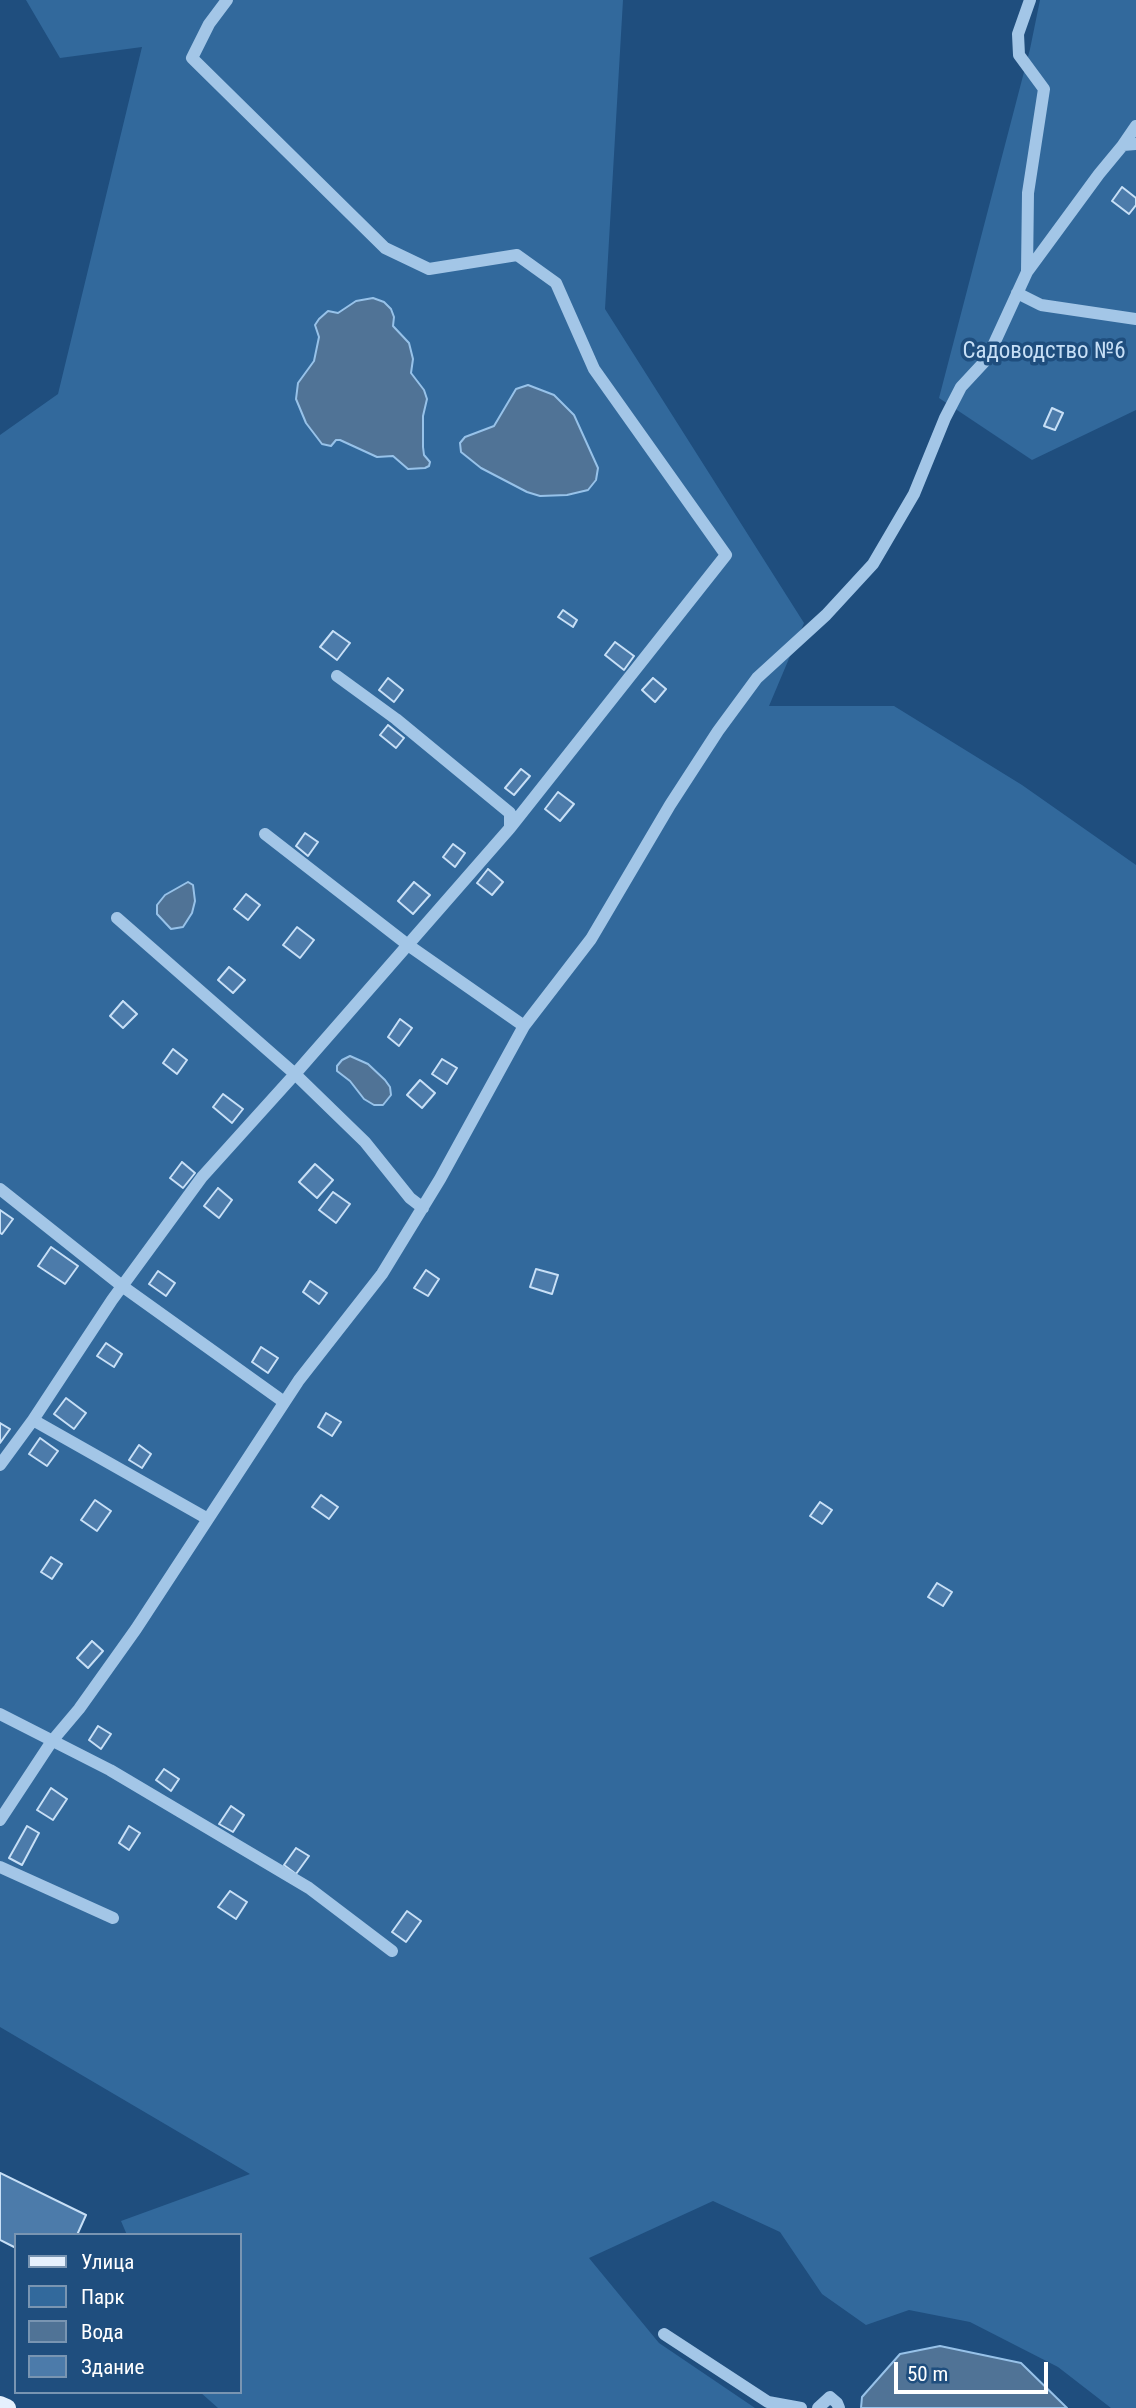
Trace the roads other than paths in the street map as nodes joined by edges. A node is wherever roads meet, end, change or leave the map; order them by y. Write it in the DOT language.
graph roads {
  1 [pos="228,0"];
  2 [pos="1030,0"];
  3 [pos="1136,126"];
  4 [pos="1130,145"];
  5 [pos="1027,272"];
  6 [pos="1017,293"];
  7 [pos="1136,319"];
  8 [pos="337,676"];
  9 [pos="510,828"];
  10 [pos="265,834"];
  11 [pos="117,918"];
  12 [pos="408,945"];
  13 [pos="523,1026"];
  14 [pos="295,1074"];
  15 [pos="0,1189"];
  16 [pos="423,1208"];
  17 [pos="122,1286"];
  18 [pos="284,1402"];
  19 [pos="33,1420"];
  20 [pos="0,1465"];
  21 [pos="208,1519"];
  22 [pos="0,1714"];
  23 [pos="52,1741"];
  24 [pos="0,1820"];
  25 [pos="0,1867"];
  26 [pos="113,1918"];
  27 [pos="392,1951"];
  28 [pos="664,2334"];
  29 [pos="0,2405"];
  30 [pos="766,2405"];
  31 [pos="7,2408"];
  32 [pos="801,2408"];
  33 [pos="818,2408"];
  34 [pos="839,2408"];
  1 -- 9 [label="lane"];
  2 -- 5 [label="lane"];
  3 -- 4 [label="lane"];
  4 -- 5 [label="lane"];
  5 -- 6 [label="lane"];
  6 -- 7 [label="lane"];
  6 -- 13 [label="lane"];
  8 -- 9 [label="lane"];
  9 -- 12 [label="lane"];
  10 -- 12 [label="lane"];
  11 -- 14 [label="lane"];
  12 -- 13 [label="lane"];
  12 -- 14 [label="lane"];
  13 -- 16 [label="lane"];
  14 -- 16 [label="lane"];
  14 -- 17 [label="lane"];
  15 -- 17 [label="lane"];
  16 -- 18 [label="lane"];
  17 -- 18 [label="lane"];
  17 -- 19 [label="lane"];
  18 -- 21 [label="lane"];
  19 -- 20 [label="lane"];
  19 -- 21 [label="lane"];
  21 -- 23 [label="lane"];
  22 -- 23 [label="lane"];
  23 -- 24 [label="lane"];
  23 -- 27 [label="lane"];
  25 -- 26 [label="lane"];
  28 -- 30 [label="lane"];
  29 -- 31 [label="main road"];
  30 -- 32 [label="lane"];
  33 -- 34 [label="lane"];
}
